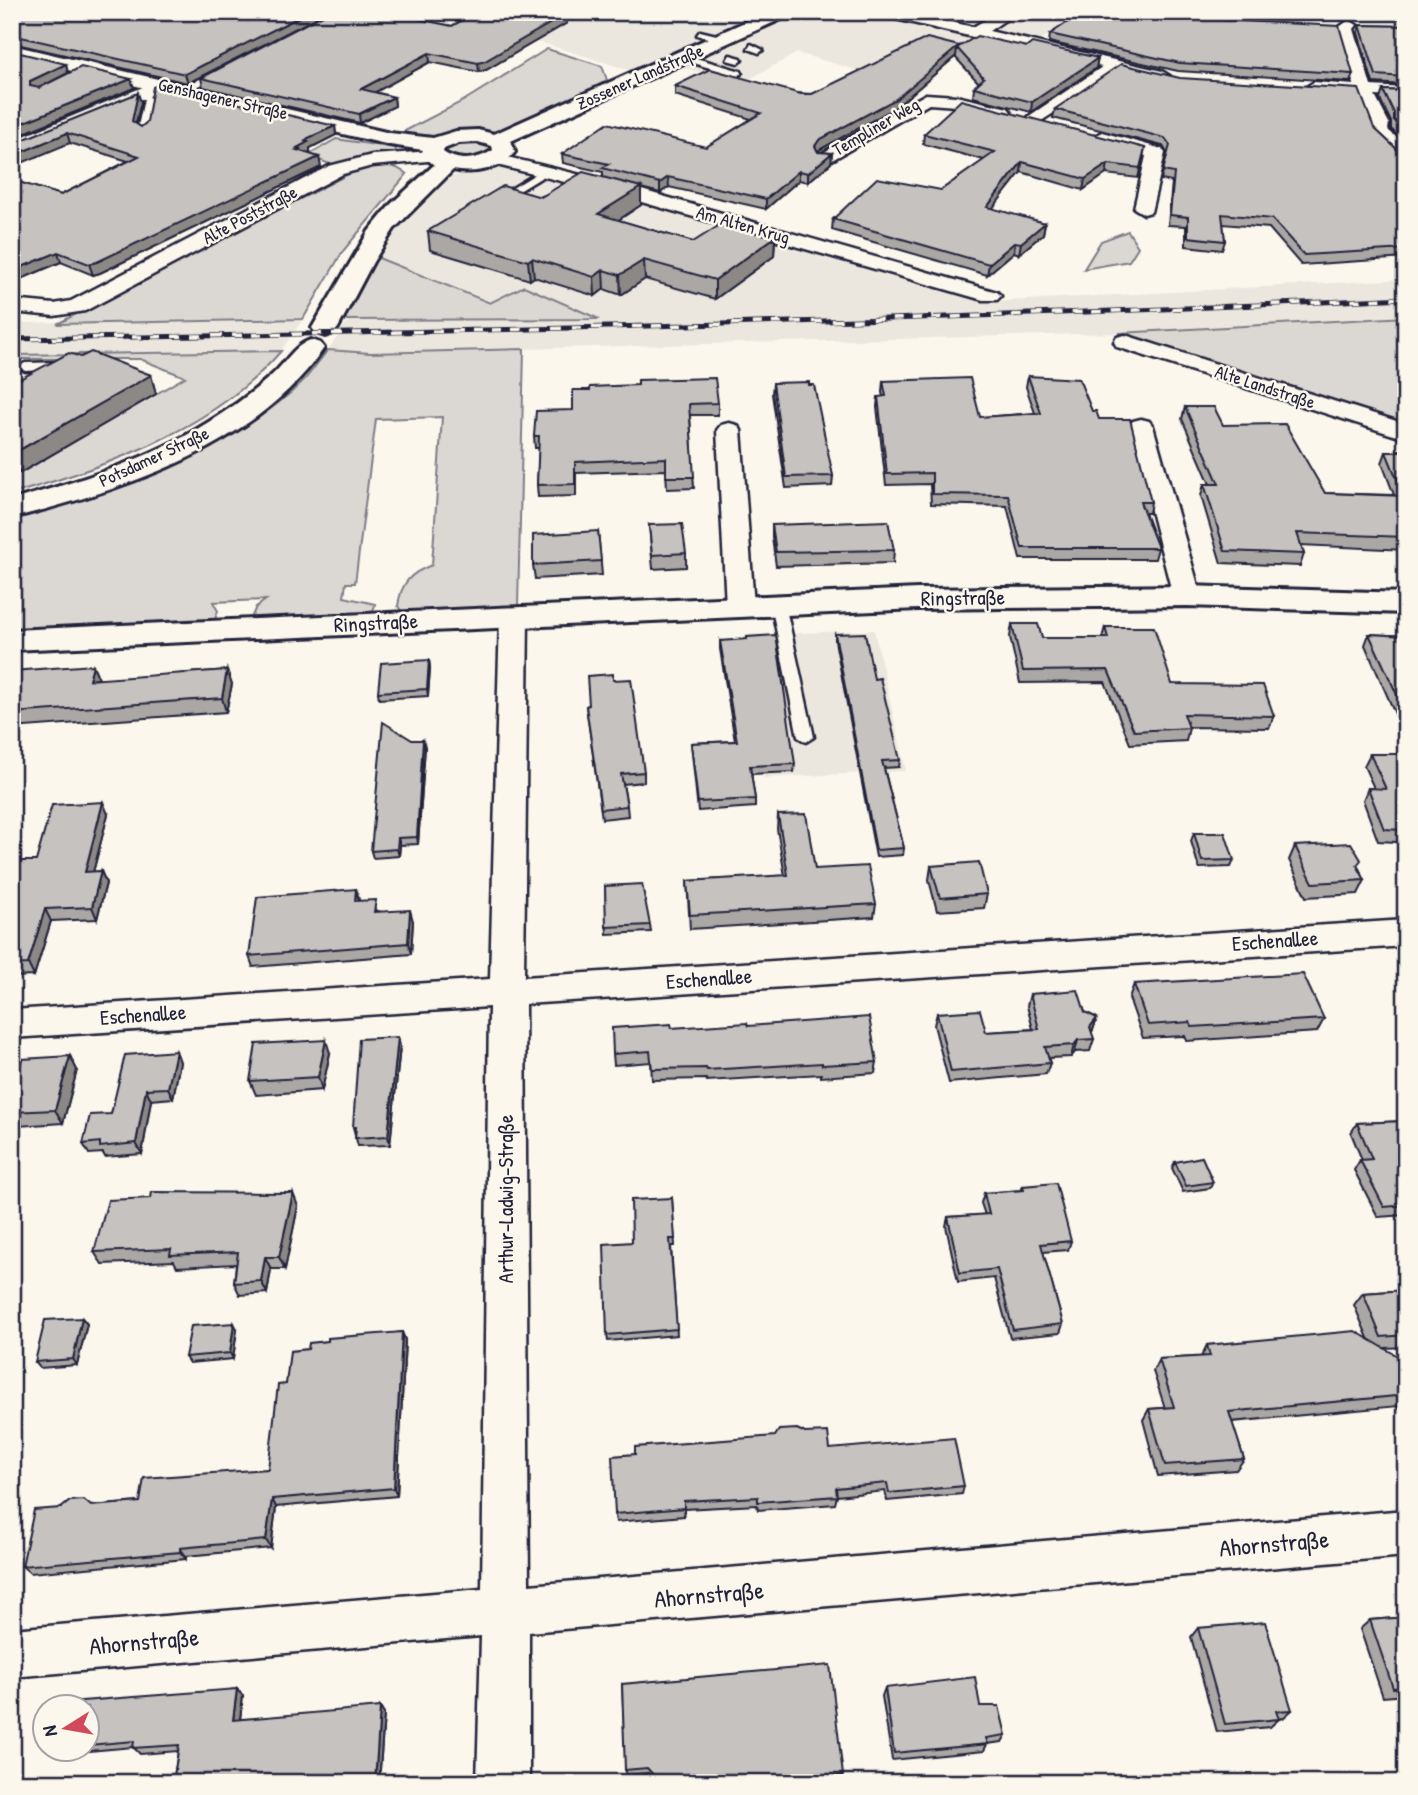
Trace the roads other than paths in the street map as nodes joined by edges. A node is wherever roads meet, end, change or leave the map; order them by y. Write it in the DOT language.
graph roads {
  1 [pos="571,12"];
  2 [pos="782,12"];
  3 [pos="887,12"];
  4 [pos="1010,12"];
  5 [pos="538,22"];
  6 [pos="1341,23"];
  7 [pos="1371,26"];
  8 [pos="700,33"];
  9 [pos="975,33"];
  10 [pos="12,51"];
  11 [pos="753,55"];
  12 [pos="682,57"];
  13 [pos="232,65"];
  14 [pos="1115,66"];
  15 [pos="738,73"];
  16 [pos="1178,79"];
  17 [pos="160,85"];
  18 [pos="1294,86"];
  19 [pos="184,90"];
  20 [pos="1364,90"];
  21 [pos="1406,93"];
  22 [pos="137,94"];
  23 [pos="1035,120"];
  24 [pos="1061,127"];
  25 [pos="142,131"];
  26 [pos="1087,134"];
  27 [pos="12,148"];
  28 [pos="496,149"];
  29 [pos="439,155"];
  30 [pos="825,156"];
  31 [pos="1406,156"];
  32 [pos="544,172"];
  33 [pos="1144,208"];
  34 [pos="479,211"];
  35 [pos="990,296"];
  36 [pos="12,306"];
  37 [pos="1125,342"];
  38 [pos="25,367"];
  39 [pos="46,374"];
  40 [pos="1141,426"];
  41 [pos="729,430"];
  42 [pos="1406,432"];
  43 [pos="12,509"];
  44 [pos="1187,596"];
  45 [pos="1406,603"];
  46 [pos="778,604"];
  47 [pos="740,606"];
  48 [pos="514,616"];
  49 [pos="12,640"];
  50 [pos="806,737"];
  51 [pos="1406,933"];
  52 [pos="505,992"];
  53 [pos="12,1024"];
  54 [pos="1406,1533"];
  55 [pos="507,1612"];
  56 [pos="12,1653"];
  57 [pos="503,1783"];
  1 -- 5 [label="lane"];
  2 -- 11 [label="main road, Zossener Landstraße"];
  3 -- 9 [label="street"];
  4 -- 9 [label="street"];
  6 -- 7 [label="street"];
  6 -- 20 [label="street"];
  8 -- 11 [label="lane"];
  9 -- 14 [label="street"];
  10 -- 17 [label="main road, Genshagener Straße"];
  11 -- 12 [label="main road, Zossener Landstraße"];
  12 -- 15 [label="lane"];
  12 -- 28 [label="main road, Zossener Landstraße"];
  13 -- 19 [label="lane"];
  14 -- 16 [label="street"];
  14 -- 23 [label="street"];
  17 -- 19 [label="main road, Genshagener Straße"];
  17 -- 22 [label="street"];
  18 -- 20 [label="street"];
  19 -- 29 [label="main road, Genshagener Straße"];
  20 -- 21 [label="street"];
  20 -- 31 [label="street"];
  22 -- 25 [label="lane"];
  22 -- 27 [label="street"];
  23 -- 24 [label="street"];
  23 -- 30 [label="street, Templiner Weg"];
  26 -- 33 [label="street"];
  28 -- 29 [label="main road"];
  28 -- 29 [label="main road"];
  28 -- 32 [label="street, Am Alten Krug"];
  29 -- 36 [label="street, Alte Poststraße"];
  29 -- 43 [label="main road, Potsdamer Straße"];
  32 -- 34 [label="lane"];
  32 -- 35 [label="street, Am Alten Krug"];
  37 -- 42 [label="street, Alte Landstraße"];
  38 -- 39 [label="lane"];
  40 -- 44 [label="street"];
  41 -- 47 [label="street"];
  44 -- 45 [label="main road, Ringstraße"];
  44 -- 46 [label="main road, Ringstraße"];
  46 -- 47 [label="main road, Ringstraße"];
  46 -- 50 [label="lane"];
  47 -- 48 [label="main road, Ringstraße"];
  48 -- 49 [label="main road, Ringstraße"];
  48 -- 52 [label="street, Arthur-Ladwig-Straße"];
  51 -- 52 [label="street, Eschenallee"];
  52 -- 53 [label="street, Eschenallee"];
  52 -- 55 [label="street, Arthur-Ladwig-Straße"];
  54 -- 55 [label="street, Ahornstraße"];
  55 -- 56 [label="street, Ahornstraße"];
  55 -- 57 [label="street, Arthur-Ladwig-Straße"];
}
